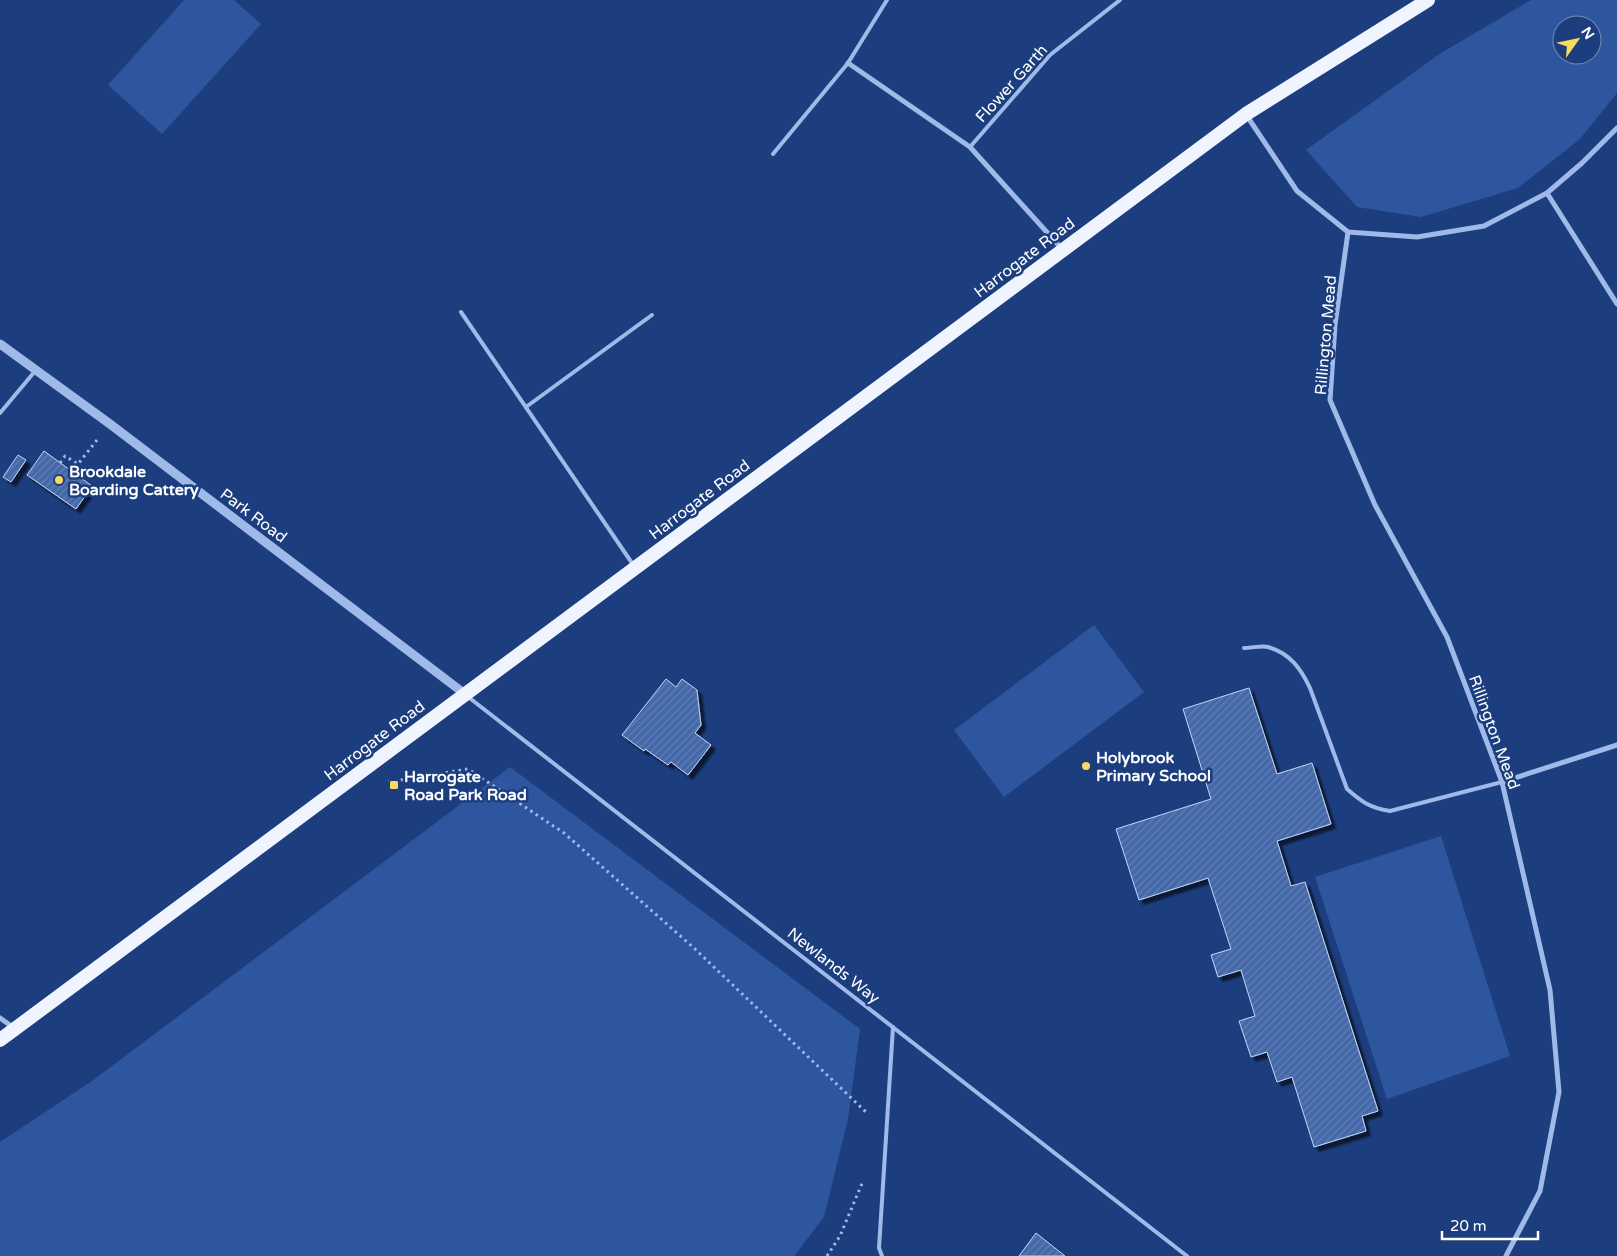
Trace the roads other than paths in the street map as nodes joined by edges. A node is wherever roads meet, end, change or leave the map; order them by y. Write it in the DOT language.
graph roads {
  1 [pos="887,0"];
  2 [pos="1120,0"];
  3 [pos="1428,0"];
  4 [pos="848,63"];
  5 [pos="1246,114"];
  6 [pos="1617,128"];
  7 [pos="970,147"];
  8 [pos="773,154"];
  9 [pos="1547,193"];
  10 [pos="1348,232"];
  11 [pos="1063,250"];
  12 [pos="1617,304"];
  13 [pos="461,312"];
  14 [pos="652,315"];
  15 [pos="0,344"];
  16 [pos="36,370"];
  17 [pos="526,407"];
  18 [pos="0,413"];
  19 [pos="635,568"];
  20 [pos="1244,648"];
  21 [pos="465,694"];
  22 [pos="1617,745"];
  23 [pos="1502,782"];
  24 [pos="0,1018"];
  25 [pos="893,1027"];
  26 [pos="15,1029"];
  27 [pos="0,1040"];
  28 [pos="882,1256"];
  29 [pos="1187,1256"];
  30 [pos="1506,1256"];
  1 -- 4 [label="lane"];
  2 -- 7 [label="lane, Flower Garth"];
  3 -- 5 [label="highway, Harrogate Road"];
  4 -- 7 [label="street"];
  4 -- 8 [label="lane"];
  5 -- 10 [label="street"];
  5 -- 11 [label="highway, Harrogate Road"];
  6 -- 9 [label="street"];
  7 -- 11 [label="street"];
  9 -- 10 [label="street"];
  9 -- 12 [label="street"];
  10 -- 23 [label="street, Rillington Mead"];
  11 -- 19 [label="highway, Harrogate Road"];
  13 -- 17 [label="lane"];
  14 -- 17 [label="lane"];
  15 -- 16 [label="street, Park Road"];
  16 -- 18 [label="lane"];
  16 -- 21 [label="street, Park Road"];
  17 -- 19 [label="lane"];
  19 -- 21 [label="highway, Harrogate Road"];
  20 -- 23 [label="lane"];
  21 -- 25 [label="lane, Newlands Way"];
  21 -- 26 [label="highway, Harrogate Road"];
  22 -- 23 [label="street"];
  23 -- 30 [label="street, Rillington Mead"];
  24 -- 26 [label="street"];
  25 -- 28 [label="lane"];
  25 -- 29 [label="lane, Newlands Way"];
  26 -- 27 [label="highway, Harrogate Road"];
}
